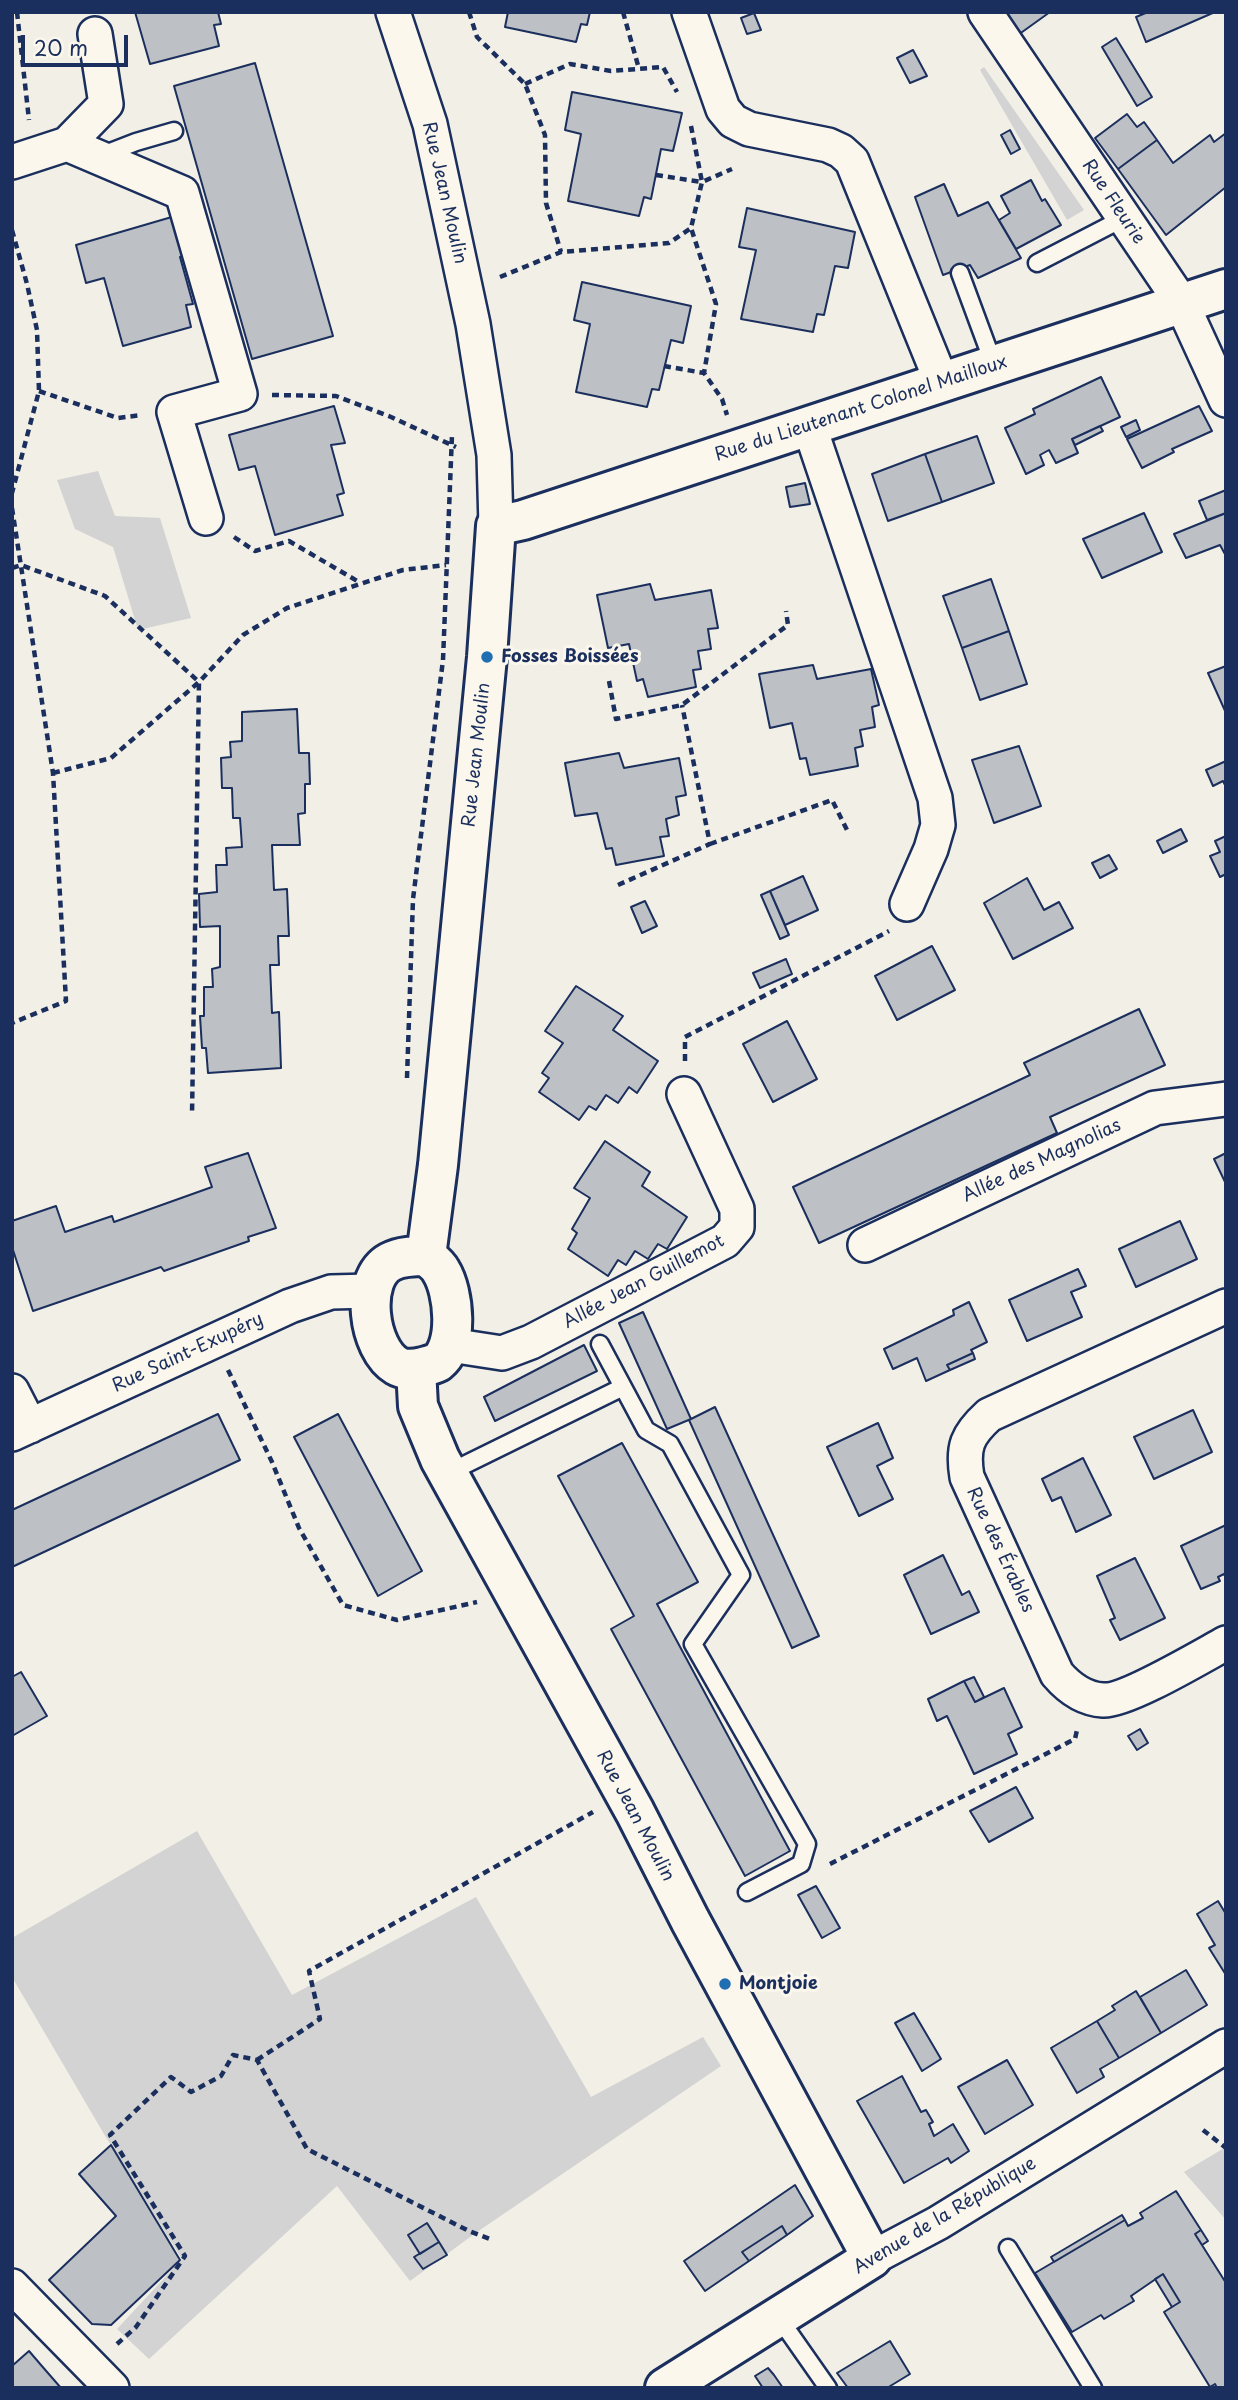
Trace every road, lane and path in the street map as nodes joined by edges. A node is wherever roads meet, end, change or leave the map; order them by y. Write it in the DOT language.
graph roads {
  1 [pos="17,12"];
  2 [pos="393,12"];
  3 [pos="469,12"];
  4 [pos="623,12"];
  5 [pos="689,12"];
  6 [pos="985,12"];
  7 [pos="95,34"];
  8 [pos="639,69"];
  9 [pos="525,84"];
  10 [pos="682,100"];
  11 [pos="690,123"];
  12 [pos="174,131"];
  13 [pos="67,144"];
  14 [pos="98,157"];
  15 [pos="22,159"];
  16 [pos="732,169"];
  17 [pos="656,175"];
  18 [pos="702,182"];
  19 [pos="1124,218"];
  20 [pos="691,228"];
  21 [pos="12,230"];
  22 [pos="561,253"];
  23 [pos="1037,263"];
  24 [pos="960,273"];
  25 [pos="500,277"];
  26 [pos="1226,289"];
  27 [pos="1181,302"];
  28 [pos="994,365"];
  29 [pos="664,366"];
  30 [pos="704,373"];
  31 [pos="942,383"];
  32 [pos="39,391"];
  33 [pos="240,394"];
  34 [pos="1226,400"];
  35 [pos="174,412"];
  36 [pos="809,425"];
  37 [pos="452,432"];
  38 [pos="454,446"];
  39 [pos="738,449"];
  40 [pos="12,493"];
  41 [pos="12,508"];
  42 [pos="206,518"];
  43 [pos="496,526"];
  44 [pos="21,565"];
  45 [pos="446,565"];
  46 [pos="12,568"];
  47 [pos="359,583"];
  48 [pos="786,611"];
  49 [pos="609,681"];
  50 [pos="199,682"];
  51 [pos="682,705"];
  52 [pos="53,773"];
  53 [pos="848,832"];
  54 [pos="710,844"];
  55 [pos="618,885"];
  56 [pos="907,904"];
  57 [pos="12,1023"];
  58 [pos="408,1084"];
  59 [pos="684,1094"];
  60 [pos="1226,1098"];
  61 [pos="192,1115"];
  62 [pos="865,1245"];
  63 [pos="426,1256"];
  64 [pos="370,1291"];
  65 [pos="1226,1307"];
  66 [pos="214,1341"];
  67 [pos="600,1344"];
  68 [pos="450,1345"];
  69 [pos="415,1369"];
  70 [pos="623,1387"];
  71 [pos="12,1391"];
  72 [pos="21,1430"];
  73 [pos="448,1473"];
  74 [pos="506,1580"];
  75 [pos="1226,1643"];
  76 [pos="1084,1695"];
  77 [pos="625,1794"];
  78 [pos="830,1864"];
  79 [pos="747,1892"];
  80 [pos="1226,2046"];
  81 [pos="257,2060"];
  82 [pos="1203,2130"];
  83 [pos="1226,2148"];
  84 [pos="490,2239"];
  85 [pos="1008,2248"];
  86 [pos="872,2258"];
  87 [pos="12,2286"];
  88 [pos="779,2318"];
  89 [pos="102,2377"];
  90 [pos="666,2388"];
  91 [pos="828,2388"];
  92 [pos="1093,2388"];
  1 -- 15 [label="path"];
  2 -- 43 [label="street, Rue Jean Moulin"];
  3 -- 9 [label="path"];
  4 -- 8 [label="path"];
  5 -- 31 [label="street"];
  6 -- 19 [label="street, Rue Fleurie"];
  7 -- 13 [label="street"];
  8 -- 9 [label="path"];
  8 -- 10 [label="path"];
  9 -- 22 [label="path"];
  11 -- 18 [label="path"];
  12 -- 14 [label="lane"];
  13 -- 14 [label="street"];
  13 -- 15 [label="street"];
  14 -- 33 [label="street"];
  16 -- 18 [label="path"];
  17 -- 18 [label="path"];
  18 -- 20 [label="path"];
  19 -- 23 [label="lane"];
  19 -- 27 [label="street, Rue Fleurie"];
  20 -- 22 [label="path"];
  20 -- 30 [label="path"];
  21 -- 32 [label="path"];
  22 -- 25 [label="path"];
  24 -- 28 [label="lane"];
  26 -- 27 [label="street, Rue du Lieutenant Colonel Mailloux"];
  27 -- 28 [label="street, Rue du Lieutenant Colonel Mailloux"];
  27 -- 34 [label="street, Rue Fleurie"];
  28 -- 31 [label="street, Rue du Lieutenant Colonel Mailloux"];
  29 -- 30 [label="path"];
  30 -- 39 [label="path"];
  31 -- 36 [label="street, Rue du Lieutenant Colonel Mailloux"];
  32 -- 35 [label="path"];
  32 -- 40 [label="path"];
  33 -- 35 [label="street"];
  33 -- 38 [label="path"];
  35 -- 42 [label="street"];
  36 -- 39 [label="street, Rue du Lieutenant Colonel Mailloux"];
  36 -- 56 [label="street"];
  37 -- 38 [label="path"];
  38 -- 45 [label="path"];
  39 -- 43 [label="street, Rue du Lieutenant Colonel Mailloux"];
  41 -- 44 [label="path"];
  42 -- 47 [label="path"];
  43 -- 63 [label="street, Rue Jean Moulin"];
  44 -- 46 [label="path"];
  44 -- 50 [label="path"];
  44 -- 52 [label="path"];
  45 -- 47 [label="path"];
  45 -- 58 [label="path"];
  47 -- 50 [label="path"];
  48 -- 51 [label="path"];
  49 -- 51 [label="path"];
  50 -- 52 [label="path"];
  50 -- 61 [label="path"];
  51 -- 54 [label="path"];
  52 -- 57 [label="path"];
  53 -- 54 [label="path"];
  54 -- 55 [label="path"];
  56 -- 59 [label="path"];
  59 -- 68 [label="street, Allée Jean Guillemot"];
  60 -- 62 [label="street, Allée des Magnolias"];
  63 -- 64 [label="street"];
  63 -- 68 [label="street"];
  64 -- 66 [label="street, Rue Saint-Exupéry"];
  64 -- 69 [label="street"];
  65 -- 76 [label="street, Rue des Érables"];
  66 -- 72 [label="street, Rue Saint-Exupéry"];
  66 -- 74 [label="path"];
  67 -- 70 [label="lane"];
  68 -- 69 [label="street"];
  69 -- 73 [label="street, Rue Jean Moulin"];
  70 -- 73 [label="lane"];
  70 -- 79 [label="lane"];
  71 -- 72 [label="street"];
  73 -- 74 [label="street, Rue Jean Moulin"];
  74 -- 77 [label="street, Rue Jean Moulin"];
  75 -- 76 [label="street"];
  76 -- 78 [label="path"];
  77 -- 81 [label="path"];
  77 -- 86 [label="street, Rue Jean Moulin"];
  80 -- 86 [label="street, Avenue de la République"];
  81 -- 84 [label="path"];
  81 -- 89 [label="path"];
  82 -- 83 [label="path"];
  85 -- 92 [label="lane"];
  86 -- 88 [label="street, Avenue de la République"];
  87 -- 89 [label="street"];
  88 -- 90 [label="street, Avenue de la République"];
  88 -- 91 [label="lane"];
}
